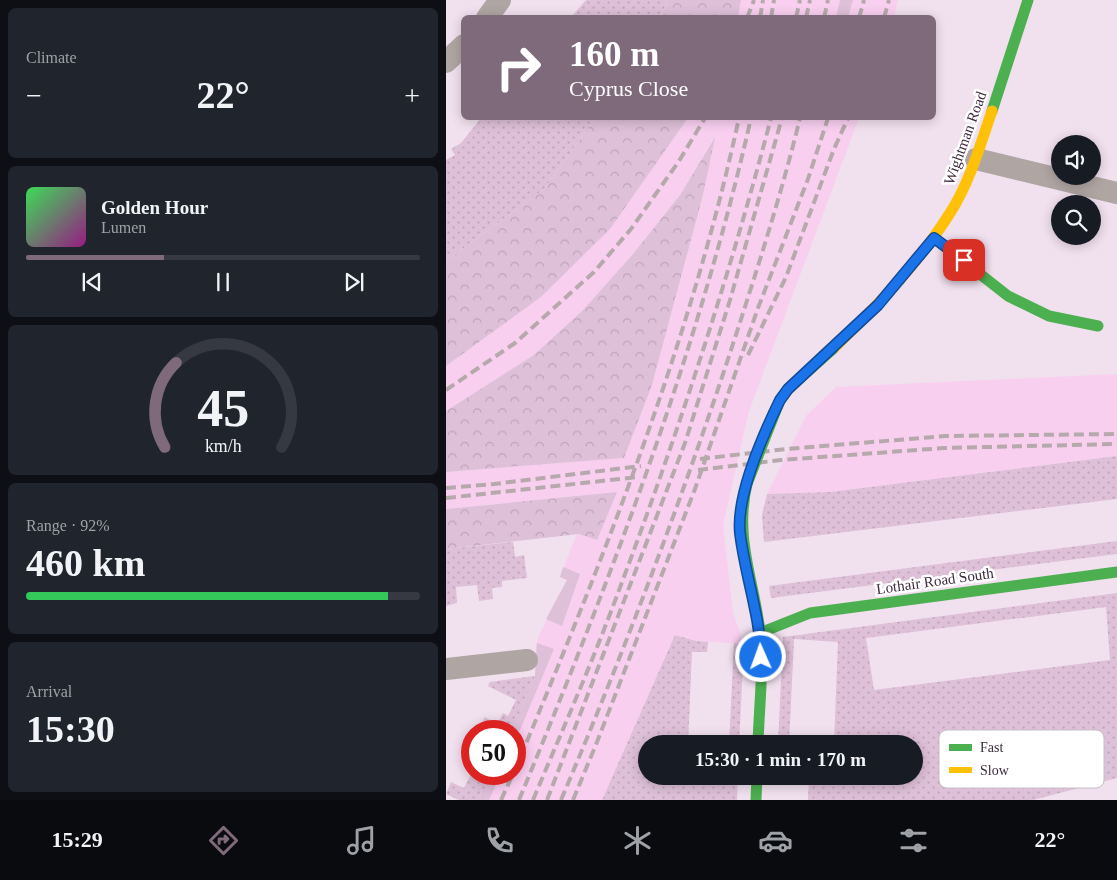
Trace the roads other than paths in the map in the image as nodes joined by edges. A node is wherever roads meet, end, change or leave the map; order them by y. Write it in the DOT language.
graph roads {
  1 [pos="500,0"];
  2 [pos="1028,0"];
  3 [pos="489,15"];
  4 [pos="461,48"];
  5 [pos="446,62"];
  6 [pos="976,159"];
  7 [pos="1117,192"];
  8 [pos="934,238"];
  9 [pos="1098,326"];
  10 [pos="1117,572"];
  11 [pos="760,633"];
  12 [pos="527,660"];
  13 [pos="446,669"];
  14 [pos="758,735"];
  15 [pos="757,785"];
  16 [pos="756,800"];
  1 -- 3 [label="street"];
  2 -- 6 [label="main road, Wightman Road"];
  4 -- 5 [label="street"];
  6 -- 7 [label="street"];
  6 -- 8 [label="main road, Wightman Road"];
  8 -- 9 [label="main road"];
  8 -- 11 [label="main road, Wightman Road, bridge"];
  10 -- 11 [label="main road, Lothair Road South"];
  11 -- 14 [label="main road, Wightman Road"];
  12 -- 13 [label="street"];
  15 -- 16 [label="main road"];
}
